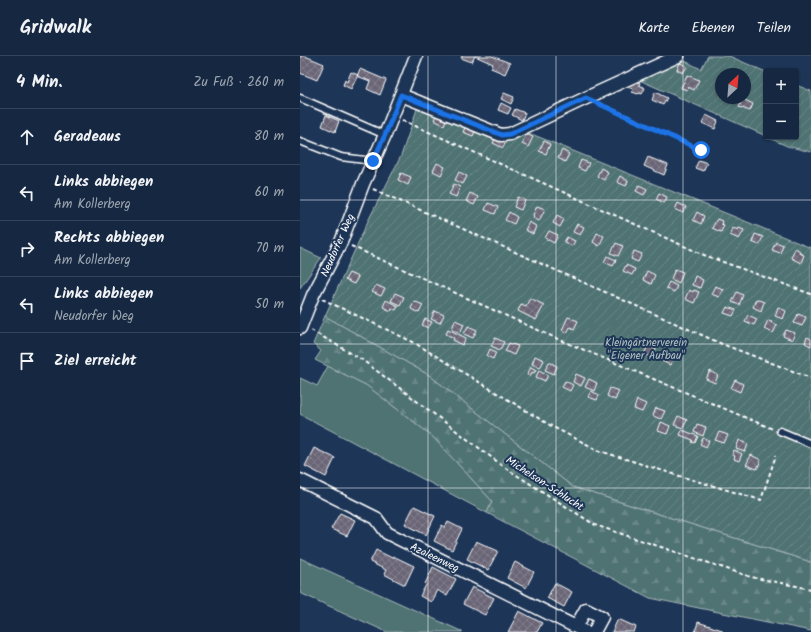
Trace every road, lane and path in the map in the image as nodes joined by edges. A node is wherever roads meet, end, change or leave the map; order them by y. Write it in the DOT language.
graph roads {
  1 [pos="416,56"];
  2 [pos="678,56"];
  3 [pos="401,95"];
  4 [pos="300,98"];
  5 [pos="586,98"];
  6 [pos="393,116"];
  7 [pos="385,135"];
  8 [pos="300,141"];
  9 [pos="701,150"];
  10 [pos="373,161"];
  11 [pos="363,184"];
  12 [pos="341,242"];
  13 [pos="811,294"];
  14 [pos="313,296"];
  15 [pos="301,326"];
  16 [pos="811,378"];
  17 [pos="780,431"];
  18 [pos="811,444"];
  19 [pos="776,455"];
  20 [pos="300,480"];
  21 [pos="811,589"];
  22 [pos="581,630"];
  23 [pos="594,632"];
  1 -- 3 [label="street, Neudorfer Weg"];
  2 -- 5 [label="street"];
  3 -- 5 [label="street"];
  3 -- 6 [label="street, Neudorfer Weg"];
  4 -- 7 [label="lane"];
  5 -- 9 [label="path"];
  6 -- 7 [label="street, Neudorfer Weg"];
  6 -- 13 [label="path"];
  7 -- 10 [label="street, Neudorfer Weg"];
  8 -- 10 [label="lane"];
  10 -- 11 [label="street, Neudorfer Weg"];
  11 -- 12 [label="street, Neudorfer Weg"];
  11 -- 16 [label="path"];
  12 -- 14 [label="street, Neudorfer Weg"];
  12 -- 17 [label="path"];
  14 -- 15 [label="street, Neudorfer Weg"];
  14 -- 19 [label="path"];
  15 -- 21 [label="path, Michelson-Schlucht"];
  17 -- 18 [label="lane"];
  20 -- 22 [label="street, Azaleenweg"];
  22 -- 23 [label="street, Azaleenweg"];
}
